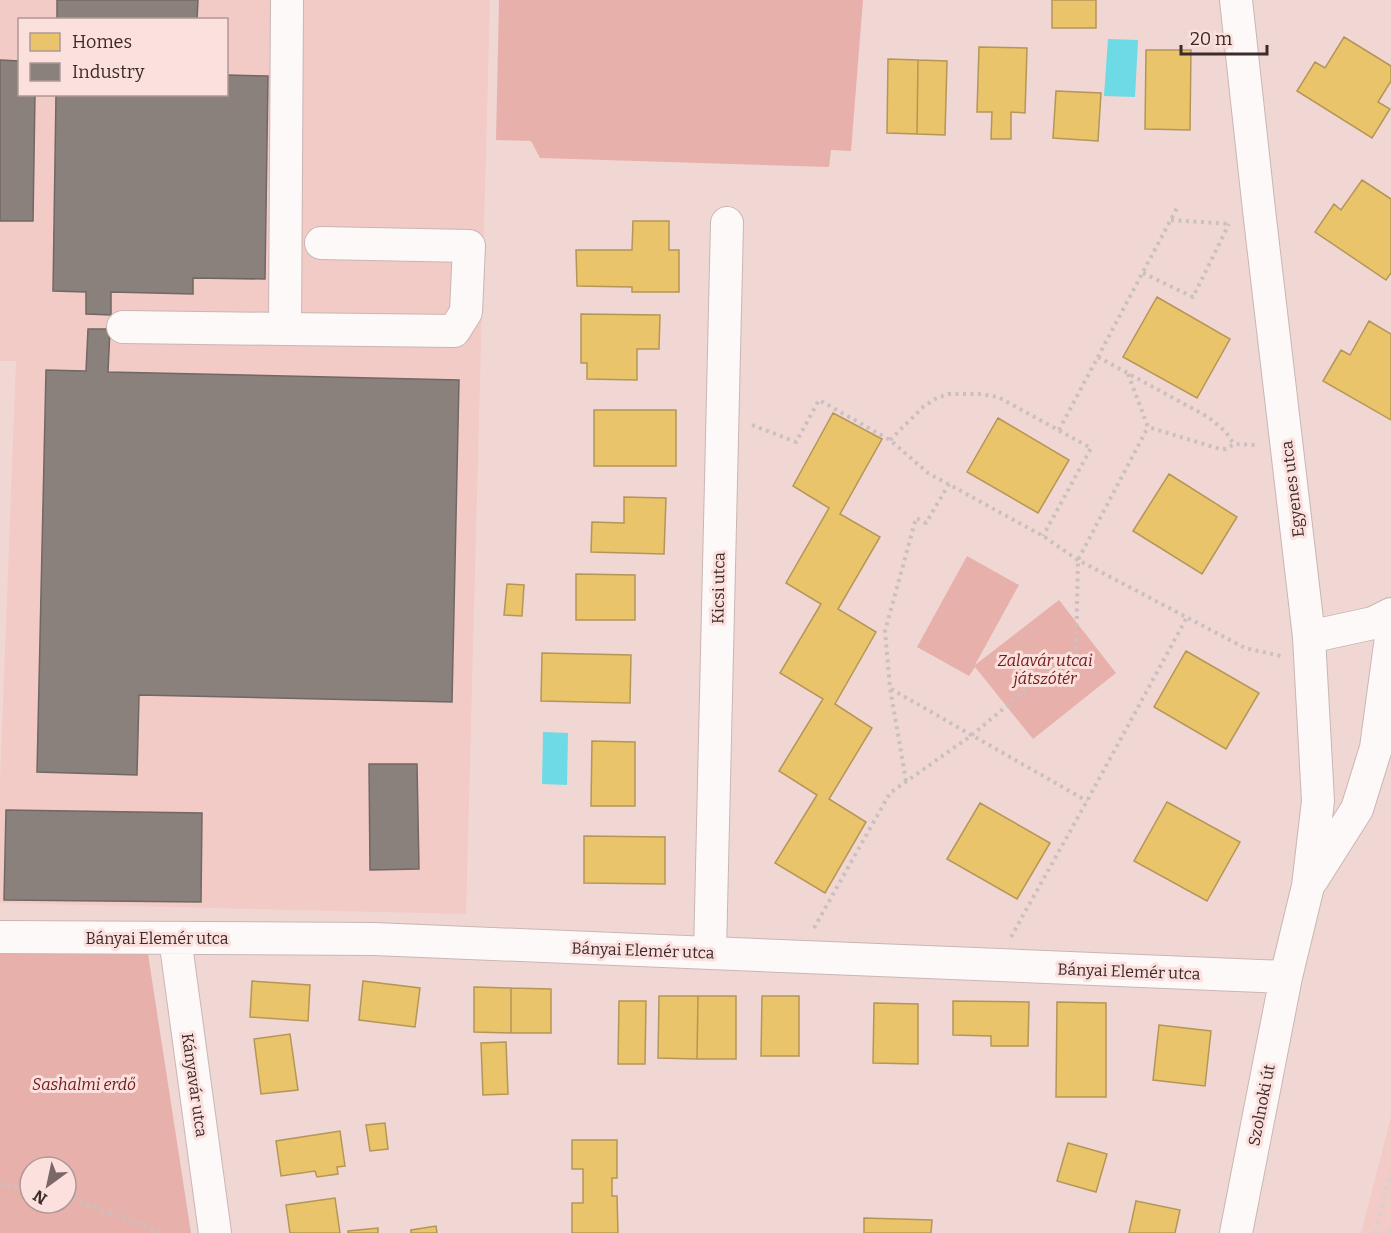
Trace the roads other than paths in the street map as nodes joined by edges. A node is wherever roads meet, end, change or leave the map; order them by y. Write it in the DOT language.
graph roads {
  1 [pos="287,0"];
  2 [pos="1236,0"];
  3 [pos="727,223"];
  4 [pos="321,243"];
  5 [pos="123,327"];
  6 [pos="285,329"];
  7 [pos="1391,614"];
  8 [pos="1391,637"];
  9 [pos="1310,649"];
  10 [pos="1308,886"];
  11 [pos="0,937"];
  12 [pos="175,938"];
  13 [pos="710,953"];
  14 [pos="1286,977"];
  15 [pos="215,1233"];
  16 [pos="1236,1233"];
  1 -- 6 [label="street"];
  2 -- 9 [label="street, Egyenes utca"];
  3 -- 13 [label="street, Kicsi utca"];
  4 -- 6 [label="street"];
  5 -- 6 [label="street"];
  7 -- 9 [label="street"];
  8 -- 10 [label="street"];
  9 -- 10 [label="street, Egyenes utca"];
  10 -- 14 [label="street, Egyenes utca"];
  11 -- 12 [label="street, Bányai Elemér utca"];
  12 -- 13 [label="street, Bányai Elemér utca"];
  12 -- 15 [label="street, Kányavár utca"];
  13 -- 14 [label="street, Bányai Elemér utca"];
  14 -- 16 [label="street, Szolnoki út"];
}
